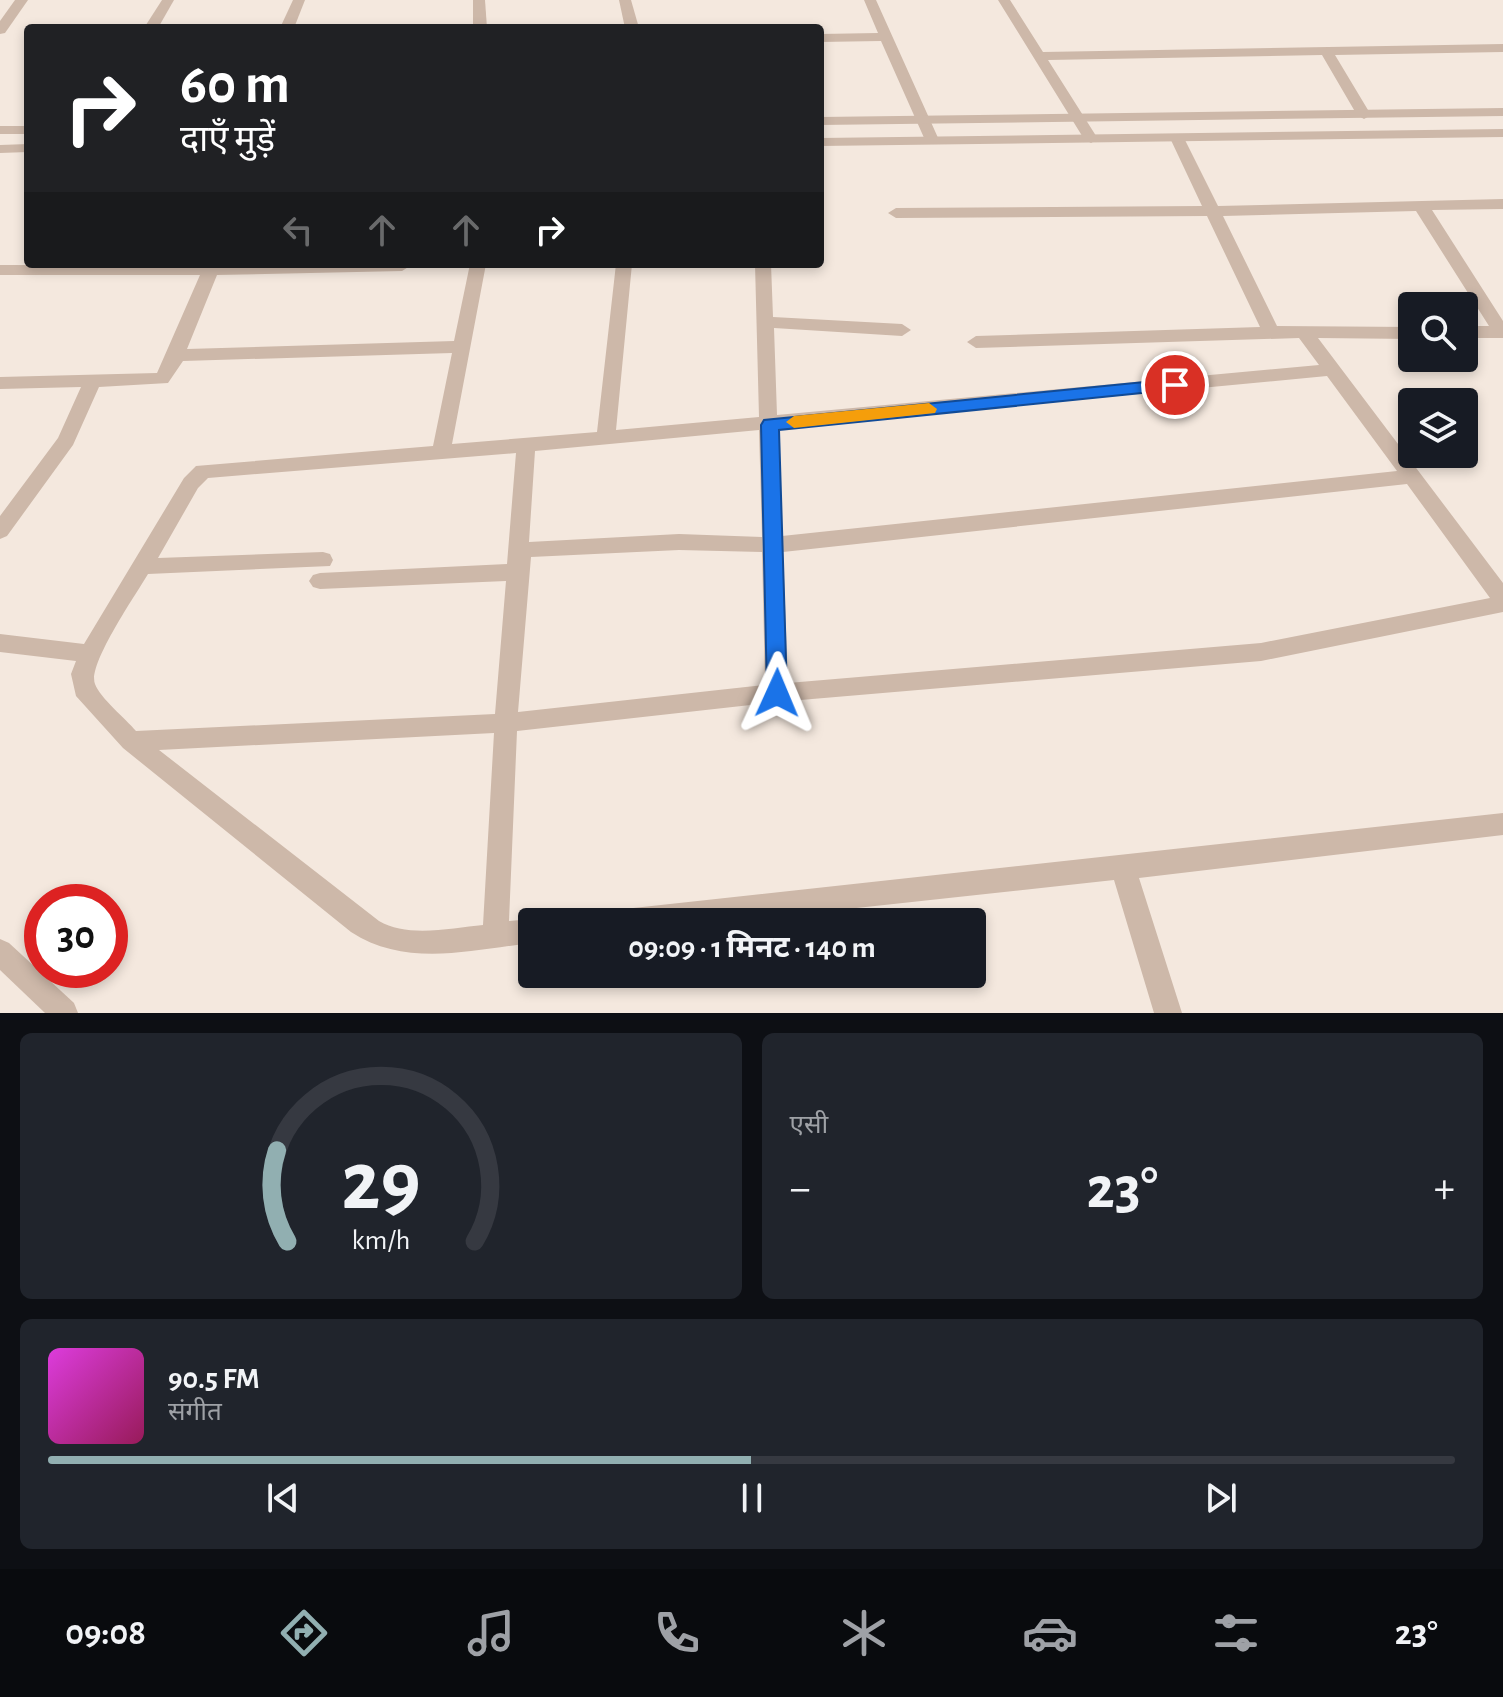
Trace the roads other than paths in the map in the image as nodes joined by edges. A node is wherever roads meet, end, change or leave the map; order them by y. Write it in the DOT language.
graph roads {
  1 [pos="22,0"];
  2 [pos="168,0"];
  3 [pos="299,0"];
  4 [pos="479,0"];
  5 [pos="625,0"];
  6 [pos="870,0"];
  7 [pos="1004,0"];
  8 [pos="153,24"];
  9 [pos="289,24"];
  10 [pos="480,24"];
  11 [pos="631,24"];
  12 [pos="0,30"];
  13 [pos="888,37"];
  14 [pos="824,38"];
  15 [pos="1503,48"];
  16 [pos="1326,51"];
  17 [pos="1042,56"];
  18 [pos="1503,112"];
  19 [pos="1364,115"];
  20 [pos="1079,119"];
  21 [pos="924,120"];
  22 [pos="824,121"];
  23 [pos="0,130"];
  24 [pos="24,130"];
  25 [pos="1503,133"];
  26 [pos="1177,138"];
  27 [pos="1091,139"];
  28 [pos="932,140"];
  29 [pos="824,142"];
  30 [pos="24,148"];
  31 [pos="0,149"];
  32 [pos="1503,204"];
  33 [pos="1421,206"];
  34 [pos="1213,211"];
  35 [pos="896,213"];
  36 [pos="186,268"];
  37 [pos="212,268"];
  38 [pos="477,268"];
  39 [pos="624,268"];
  40 [pos="763,268"];
  41 [pos="3,275"];
  42 [pos="766,322"];
  43 [pos="902,330"];
  44 [pos="1271,332"];
  45 [pos="1304,332"];
  46 [pos="1478,332"];
  47 [pos="1502,332"];
  48 [pos="1398,333"];
  49 [pos="976,342"];
  50 [pos="462,347"];
  51 [pos="176,355"];
  52 [pos="1331,370"];
  53 [pos="92,382"];
  54 [pos="0,383"];
  55 [pos="770,425"];
  56 [pos="606,438"];
  57 [pos="526,445"];
  58 [pos="441,452"];
  59 [pos="1410,477"];
  60 [pos="0,531"];
  61 [pos="773,545"];
  62 [pos="142,566"];
  63 [pos="517,572"];
  64 [pos="1503,601"];
  65 [pos="0,643"];
  66 [pos="90,654"];
  67 [pos="777,693"];
  68 [pos="506,723"];
  69 [pos="131,741"];
  70 [pos="1503,824"];
  71 [pos="1123,868"];
  72 [pos="747,908"];
  73 [pos="518,933"];
  74 [pos="495,935"];
  75 [pos="0,952"];
  76 [pos="64,1013"];
  77 [pos="1168,1013"];
  1 -- 12 [label="street"];
  2 -- 8 [label="street"];
  3 -- 9 [label="street"];
  4 -- 10 [label="street"];
  5 -- 11 [label="street"];
  6 -- 13 [label="street"];
  7 -- 17 [label="street"];
  13 -- 14 [label="street"];
  13 -- 21 [label="street"];
  15 -- 16 [label="street"];
  16 -- 17 [label="street"];
  16 -- 19 [label="street"];
  17 -- 20 [label="street"];
  18 -- 19 [label="street"];
  19 -- 20 [label="street"];
  20 -- 21 [label="street"];
  20 -- 27 [label="street"];
  21 -- 22 [label="street"];
  21 -- 28 [label="street"];
  23 -- 24 [label="street"];
  25 -- 26 [label="street"];
  26 -- 27 [label="street"];
  26 -- 34 [label="street"];
  27 -- 28 [label="street"];
  28 -- 29 [label="street"];
  30 -- 31 [label="street"];
  32 -- 33 [label="street"];
  33 -- 34 [label="street"];
  33 -- 47 [label="street"];
  34 -- 35 [label="street"];
  34 -- 44 [label="street"];
  36 -- 41 [label="street"];
  37 -- 51 [label="street"];
  38 -- 50 [label="street"];
  39 -- 56 [label="street"];
  40 -- 42 [label="street"];
  42 -- 43 [label="street"];
  42 -- 55 [label="street"];
  44 -- 45 [label="street"];
  44 -- 49 [label="street"];
  45 -- 48 [label="street"];
  45 -- 52 [label="street"];
  46 -- 47 [label="street"];
  50 -- 51 [label="street"];
  50 -- 58 [label="street"];
  51 -- 53 [label="street"];
  52 -- 55 [label="street"];
  52 -- 59 [label="street"];
  53 -- 54 [label="street"];
  53 -- 60 [label="street"];
  55 -- 56 [label="street"];
  55 -- 61 [label="street"];
  56 -- 57 [label="street"];
  57 -- 58 [label="street"];
  57 -- 63 [label="street"];
  58 -- 62 [label="street"];
  59 -- 61 [label="street"];
  59 -- 64 [label="street"];
  61 -- 63 [label="street"];
  61 -- 67 [label="street"];
  62 -- 63 [label="street"];
  62 -- 66 [label="street"];
  63 -- 68 [label="street"];
  64 -- 67 [label="street"];
  65 -- 66 [label="street"];
  66 -- 69 [label="street"];
  67 -- 68 [label="street"];
  68 -- 69 [label="street"];
  68 -- 74 [label="street"];
  69 -- 74 [label="street"];
  70 -- 71 [label="street"];
  71 -- 72 [label="street"];
  71 -- 77 [label="street"];
  73 -- 74 [label="street"];
  75 -- 76 [label="street"];
}
